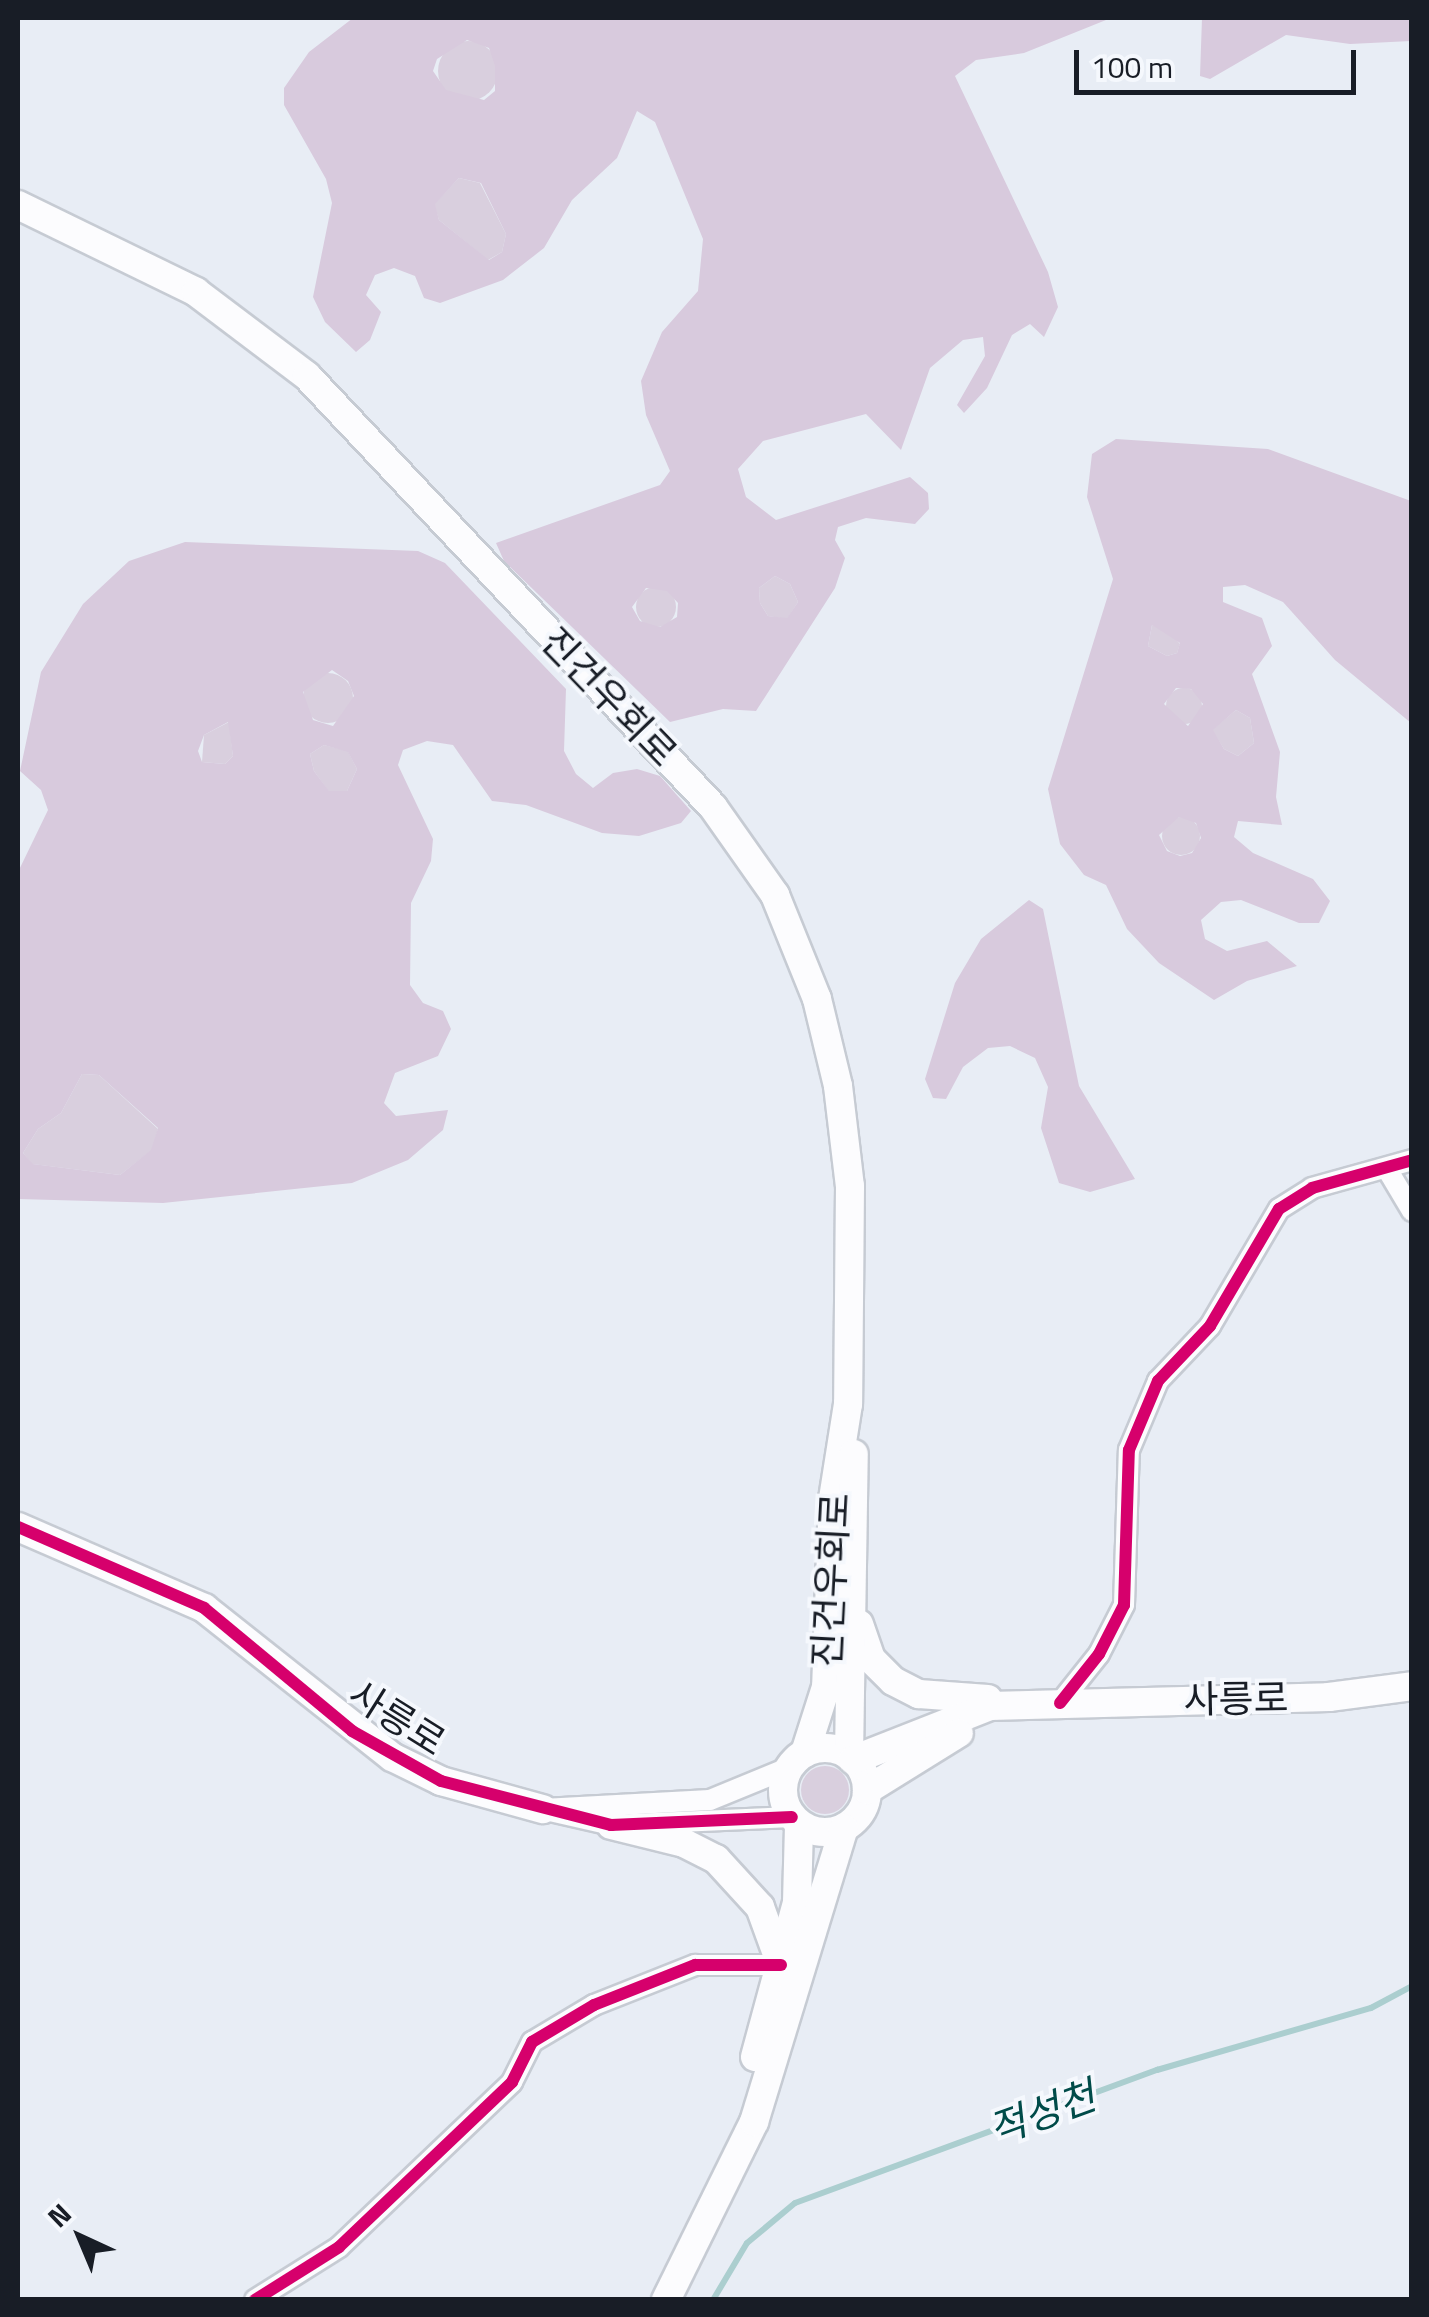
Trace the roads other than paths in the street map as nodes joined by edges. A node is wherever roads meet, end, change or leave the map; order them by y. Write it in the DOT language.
graph roads {
  1 [pos="18,205"];
  2 [pos="1412,1160"];
  3 [pos="1387,1169"];
  4 [pos="1412,1212"];
  5 [pos="848,1404"];
  6 [pos="18,1527"];
  7 [pos="852,1588"];
  8 [pos="1412,1686"];
  9 [pos="1060,1703"];
  10 [pos="851,1758"];
  11 [pos="796,1761"];
  12 [pos="867,1790"];
  13 [pos="544,1809"];
  14 [pos="796,1821"];
  15 [pos="611,1825"];
  16 [pos="844,1828"];
  17 [pos="781,1966"];
  18 [pos="734,2155"];
  19 [pos="255,2300"];
  20 [pos="666,2300"];
  1 -- 5 [label="main road, 진건우회로"];
  2 -- 3 [label="street"];
  3 -- 4 [label="street"];
  3 -- 9 [label="street"];
  5 -- 7 [label="main road, 진건우회로"];
  5 -- 11 [label="main road, 진건우회로"];
  6 -- 13 [label="main road, 사릉로"];
  7 -- 9 [label="main road"];
  7 -- 10 [label="main road, 진건우회로"];
  8 -- 9 [label="main road, 사릉로"];
  9 -- 10 [label="main road, 사릉로"];
  9 -- 12 [label="main road, 사릉로"];
  10 -- 11 [label="main road"];
  10 -- 12 [label="main road"];
  11 -- 13 [label="street, 사릉로"];
  11 -- 14 [label="main road"];
  12 -- 16 [label="main road"];
  13 -- 15 [label="street, 사릉로"];
  14 -- 15 [label="street, 사릉로"];
  14 -- 16 [label="main road"];
  14 -- 17 [label="main road"];
  15 -- 17 [label="main road"];
  16 -- 18 [label="main road"];
  17 -- 18 [label="main road"];
  17 -- 19 [label="street"];
  18 -- 20 [label="main road"];
}
